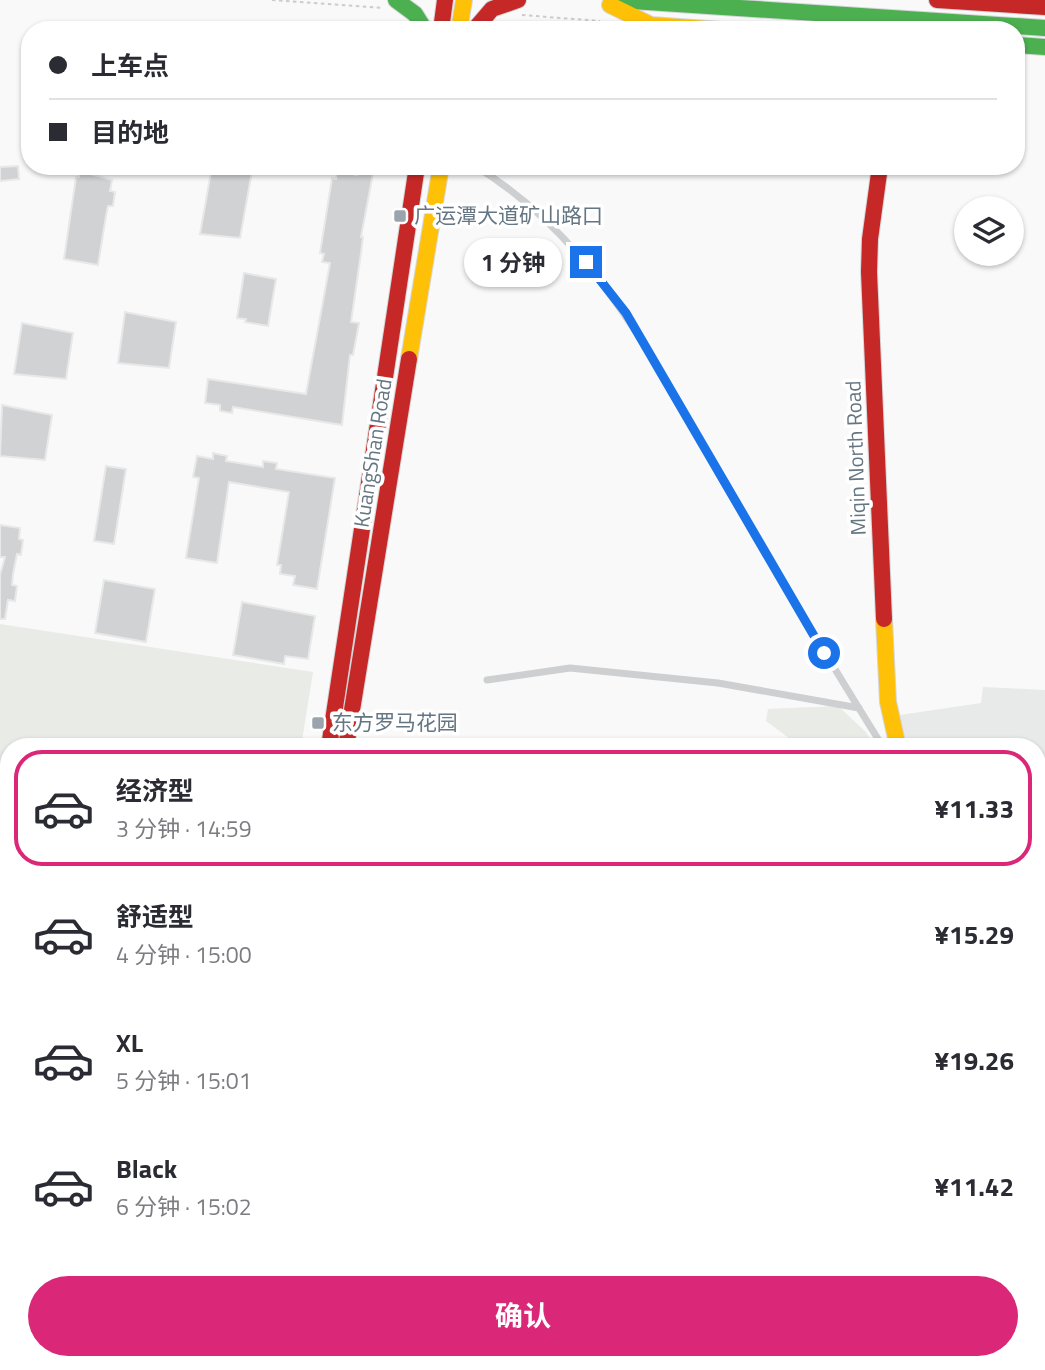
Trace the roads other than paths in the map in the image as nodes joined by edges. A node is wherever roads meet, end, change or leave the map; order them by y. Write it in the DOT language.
graph roads {
  1 [pos="445,0"];
  2 [pos="464,0"];
  3 [pos="518,0"];
  4 [pos="601,0"];
  5 [pos="617,0"];
  6 [pos="937,0"];
  7 [pos="393,4"];
  8 [pos="1045,7"];
  9 [pos="419,21"];
  10 [pos="442,21"];
  11 [pos="460,21"];
  12 [pos="479,21"];
  13 [pos="643,21"];
  14 [pos="950,21"];
  15 [pos="1025,27"];
  16 [pos="1045,28"];
  17 [pos="1025,46"];
  18 [pos="1045,47"];
  19 [pos="416,175"];
  20 [pos="440,175"];
  21 [pos="490,175"];
  22 [pos="879,175"];
  23 [pos="487,680"];
  24 [pos="859,709"];
  25 [pos="330,738"];
  26 [pos="347,738"];
  27 [pos="877,738"];
  28 [pos="896,738"];
  1 -- 10 [label="main road"];
  2 -- 11 [label="main road"];
  3 -- 12 [label="main road"];
  4 -- 13 [label="main road"];
  5 -- 14 [label="main road"];
  6 -- 8 [label="main road"];
  7 -- 9 [label="main road"];
  15 -- 16 [label="main road"];
  17 -- 18 [label="main road"];
  19 -- 25 [label="main road, KuangShan Road"];
  20 -- 26 [label="main road, KuangShan Road"];
  21 -- 24 [label="lane"];
  22 -- 28 [label="main road, Miqin North Road"];
  23 -- 24 [label="lane"];
  24 -- 27 [label="lane"];
}
